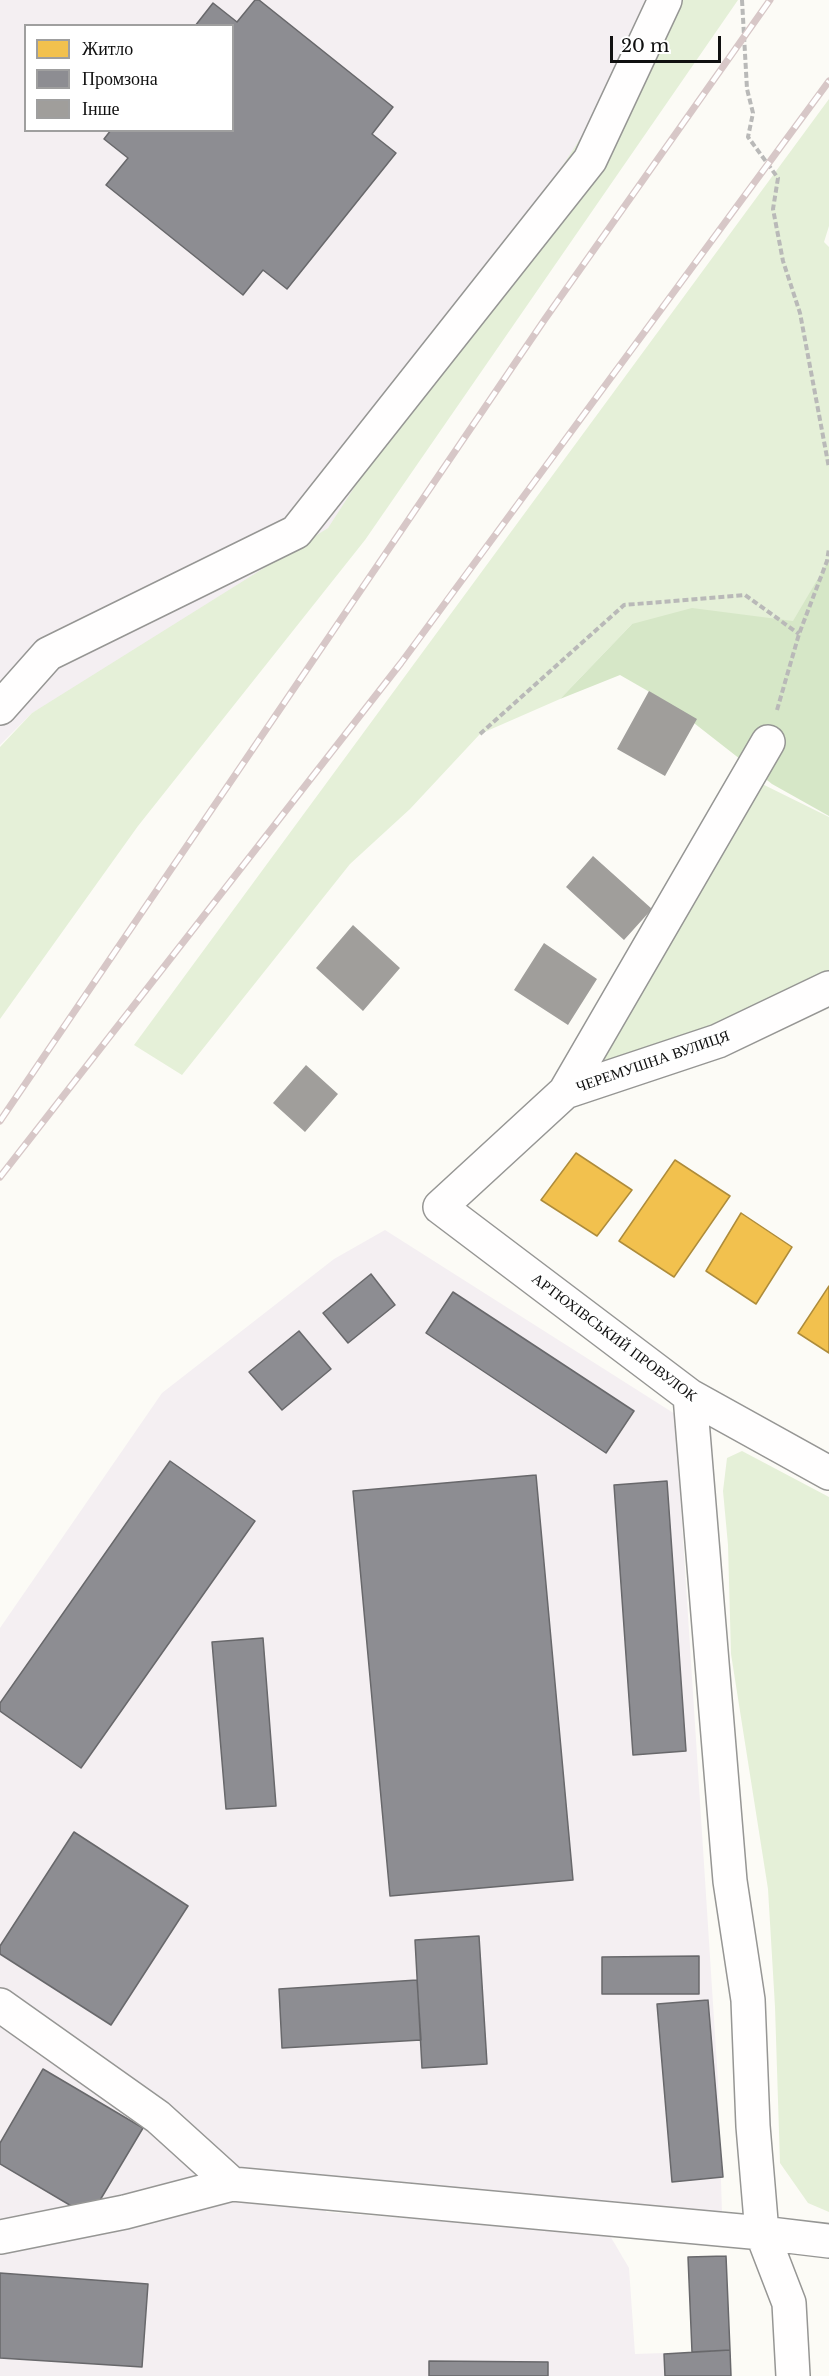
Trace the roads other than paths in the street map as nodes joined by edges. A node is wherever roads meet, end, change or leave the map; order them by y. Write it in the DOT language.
graph roads {
  1 [pos="665,0"];
  2 [pos="0,708"];
  3 [pos="768,742"];
  4 [pos="829,988"];
  5 [pos="565,1092"];
  6 [pos="440,1207"];
  7 [pos="690,1396"];
  8 [pos="829,1473"];
  9 [pos="0,2005"];
  10 [pos="232,2184"];
  11 [pos="762,2233"];
  12 [pos="0,2238"];
  13 [pos="829,2241"];
  14 [pos="793,2376"];
  1 -- 2 [label="street"];
  3 -- 5 [label="street"];
  4 -- 5 [label="street, ЧЕРЕМУШНА ВУЛИЦЯ"];
  5 -- 6 [label="street, ЧЕРЕМУШНА ВУЛИЦЯ"];
  6 -- 7 [label="street, АРТЮХІВСЬКИЙ ПРОВУЛОК"];
  7 -- 8 [label="street, АРТЮХІВСЬКИЙ ПРОВУЛОК"];
  7 -- 11 [label="street"];
  9 -- 10 [label="street"];
  10 -- 11 [label="street"];
  10 -- 12 [label="street"];
  11 -- 13 [label="street"];
  11 -- 14 [label="street"];
}
